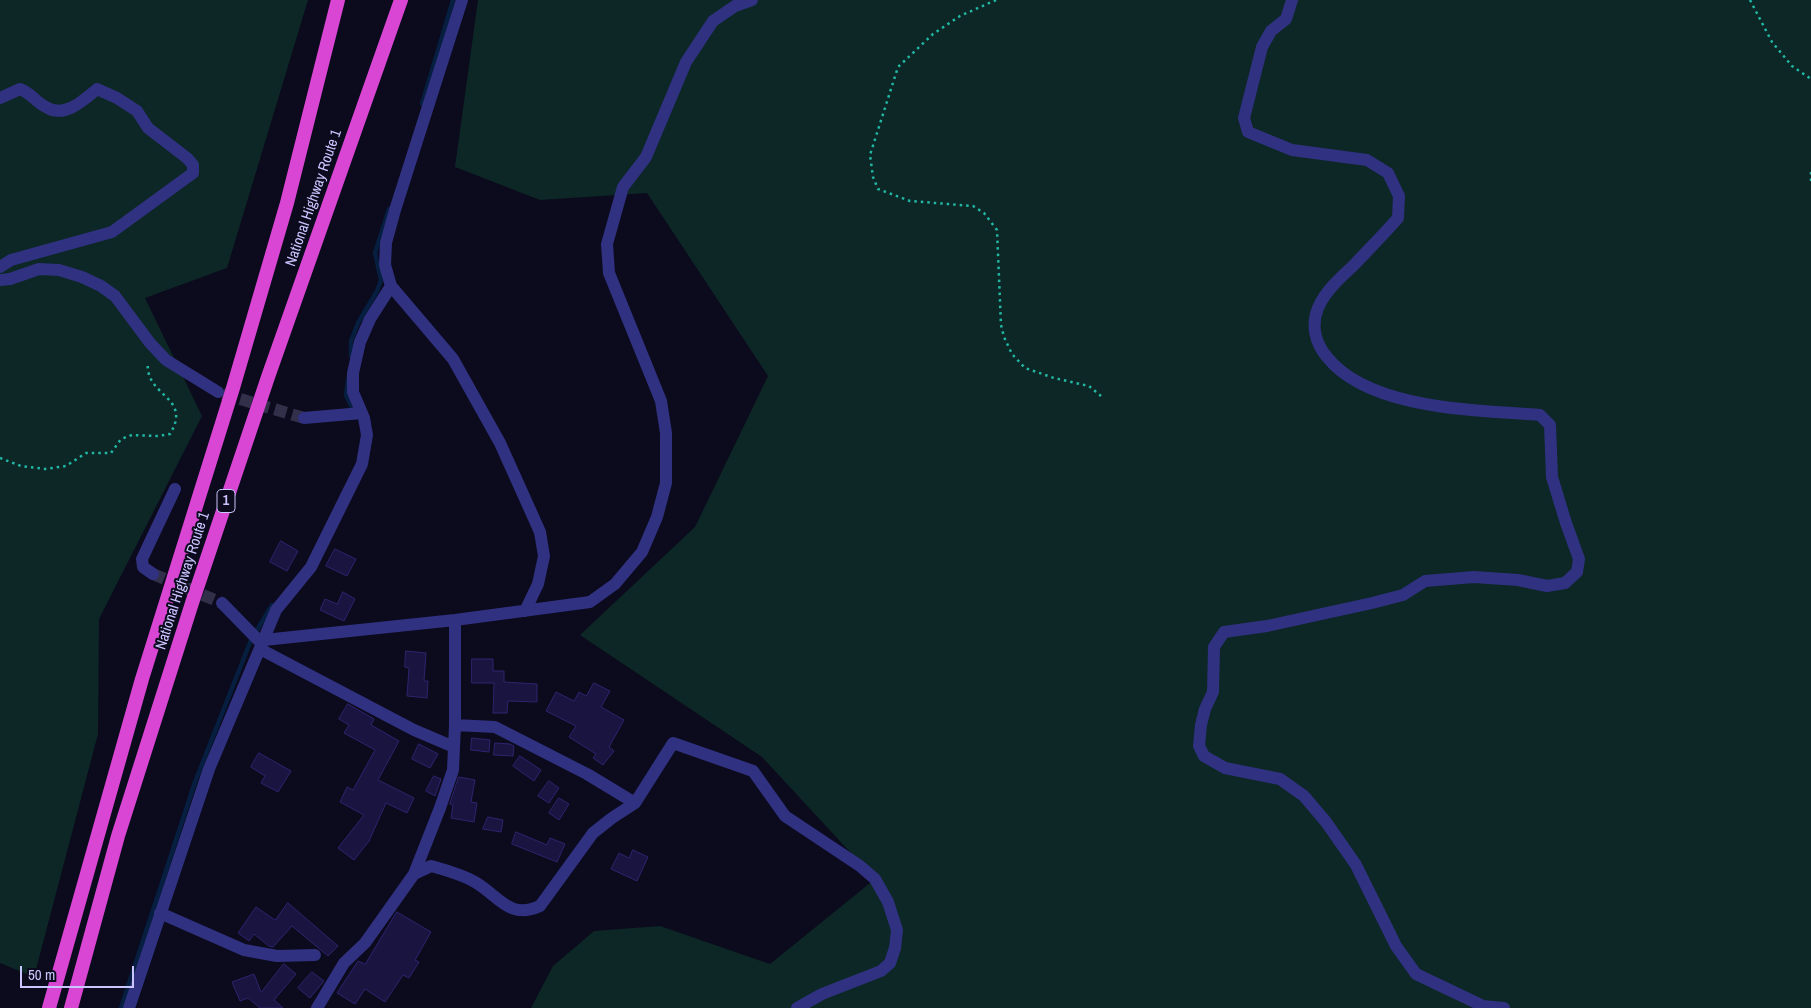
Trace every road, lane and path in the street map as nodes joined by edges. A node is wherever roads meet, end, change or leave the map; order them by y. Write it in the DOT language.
graph roads {
  1 [pos="338,0"];
  2 [pos="401,0"];
  3 [pos="462,0"];
  4 [pos="752,0"];
  5 [pos="996,0"];
  6 [pos="1292,0"];
  7 [pos="1750,0"];
  8 [pos="1811,79"];
  9 [pos="0,98"];
  10 [pos="1811,172"];
  11 [pos="1811,183"];
  12 [pos="0,267"];
  13 [pos="0,280"];
  14 [pos="391,286"];
  15 [pos="150,343"];
  16 [pos="218,392"];
  17 [pos="1101,396"];
  18 [pos="362,412"];
  19 [pos="304,418"];
  20 [pos="0,458"];
  21 [pos="175,489"];
  22 [pos="153,574"];
  23 [pos="222,603"];
  24 [pos="525,611"];
  25 [pos="455,620"];
  26 [pos="262,644"];
  27 [pos="455,725"];
  28 [pos="454,747"];
  29 [pos="636,803"];
  30 [pos="414,874"];
  31 [pos="160,913"];
  32 [pos="315,954"];
  33 [pos="49,1008"];
  34 [pos="71,1008"];
  35 [pos="129,1008"];
  36 [pos="317,1008"];
  37 [pos="797,1008"];
  38 [pos="1504,1008"];
  1 -- 33 [label="highway, National Highway Route 1 / 1"];
  2 -- 34 [label="highway, National Highway Route 1 / 1"];
  3 -- 14 [label="street"];
  4 -- 24 [label="street"];
  5 -- 17 [label="path"];
  6 -- 38 [label="street"];
  7 -- 8 [label="path"];
  9 -- 12 [label="street"];
  10 -- 11 [label="path"];
  13 -- 15 [label="street"];
  14 -- 18 [label="street"];
  14 -- 24 [label="street"];
  15 -- 16 [label="street"];
  15 -- 20 [label="path"];
  18 -- 19 [label="street"];
  18 -- 26 [label="street"];
  21 -- 22 [label="street"];
  23 -- 26 [label="street"];
  24 -- 25 [label="street"];
  25 -- 26 [label="street"];
  25 -- 27 [label="street"];
  26 -- 28 [label="street"];
  26 -- 31 [label="street"];
  27 -- 28 [label="street"];
  27 -- 29 [label="street"];
  28 -- 30 [label="street"];
  29 -- 30 [label="street"];
  29 -- 37 [label="street"];
  30 -- 36 [label="street"];
  31 -- 32 [label="street"];
  31 -- 35 [label="street"];
}
